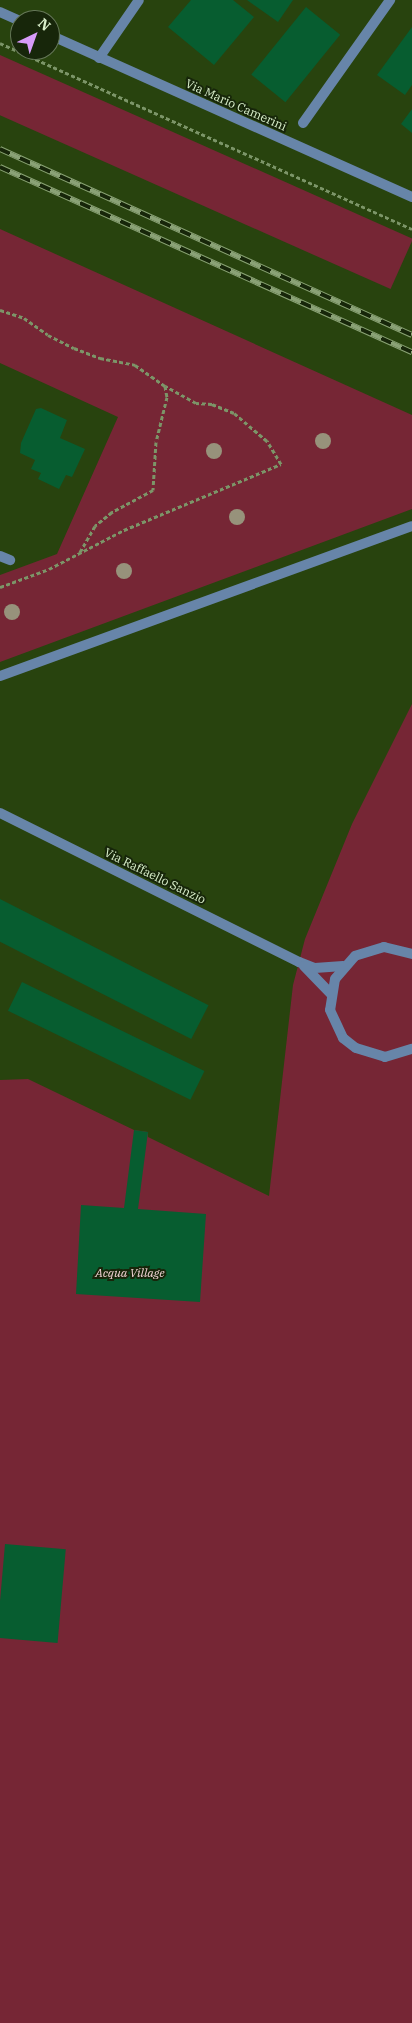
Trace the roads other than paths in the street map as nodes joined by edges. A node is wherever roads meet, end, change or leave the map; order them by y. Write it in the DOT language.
graph roads {
  1 [pos="139,0"];
  2 [pos="390,0"];
  3 [pos="60,40"];
  4 [pos="99,58"];
  5 [pos="303,123"];
  6 [pos="412,198"];
  7 [pos="412,526"];
  8 [pos="0,676"];
  9 [pos="0,813"];
  10 [pos="412,954"];
  11 [pos="299,962"];
  12 [pos="343,966"];
  13 [pos="331,994"];
  14 [pos="412,1049"];
  1 -- 4 [label="street"];
  2 -- 5 [label="street"];
  3 -- 4 [label="street, Via Mario Camerini"];
  4 -- 6 [label="street, Via Mario Camerini"];
  7 -- 8 [label="street"];
  9 -- 11 [label="street, Via Raffaello Sanzio"];
  10 -- 12 [label="street, Via Raffaello Sanzio"];
  11 -- 12 [label="street, Via Raffaello Sanzio"];
  11 -- 13 [label="street, Via Raffaello Sanzio"];
  12 -- 13 [label="street"];
  13 -- 14 [label="street"];
}
